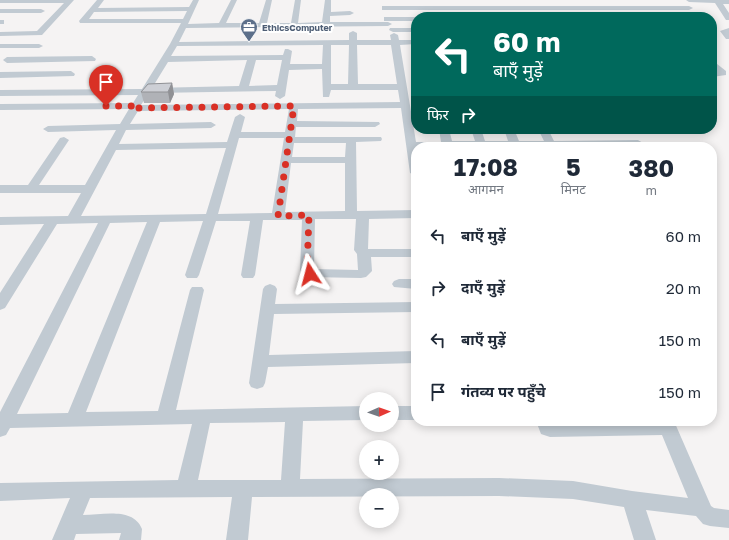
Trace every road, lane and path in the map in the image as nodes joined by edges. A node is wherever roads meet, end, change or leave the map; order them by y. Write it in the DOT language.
graph roads {
  1 [pos="71,0"];
  2 [pos="101,0"];
  3 [pos="108,0"];
  4 [pos="196,0"];
  5 [pos="234,0"];
  6 [pos="269,0"];
  7 [pos="298,0"];
  8 [pos="328,0"];
  9 [pos="384,0"];
  10 [pos="474,0"];
  11 [pos="537,0"];
  12 [pos="684,0"];
  13 [pos="722,1"];
  14 [pos="0,2"];
  15 [pos="350,5"];
  16 [pos="690,7"];
  17 [pos="385,8"];
  18 [pos="542,8"];
  19 [pos="648,8"];
  20 [pos="192,9"];
  21 [pos="441,9"];
  22 [pos="478,9"];
  23 [pos="91,10"];
  24 [pos="0,11"];
  25 [pos="14,11"];
  26 [pos="41,11"];
  27 [pos="442,12"];
  28 [pos="545,12"];
  29 [pos="652,12"];
  30 [pos="327,14"];
  31 [pos="729,18"];
  32 [pos="351,19"];
  33 [pos="411,20"];
  34 [pos="0,22"];
  35 [pos="185,24"];
  36 [pos="326,25"];
  37 [pos="390,25"];
  38 [pos="219,26"];
  39 [pos="248,26"];
  40 [pos="262,26"];
  41 [pos="291,26"];
  42 [pos="411,29"];
  43 [pos="729,30"];
  44 [pos="0,34"];
  45 [pos="729,37"];
  46 [pos="411,42"];
  47 [pos="327,43"];
  48 [pos="353,43"];
  49 [pos="395,43"];
  50 [pos="174,44"];
  51 [pos="210,44"];
  52 [pos="241,44"];
  53 [pos="0,46"];
  54 [pos="39,46"];
  55 [pos="287,51"];
  56 [pos="252,58"];
  57 [pos="92,59"];
  58 [pos="166,59"];
  59 [pos="7,60"];
  60 [pos="40,60"];
  61 [pos="326,66"];
  62 [pos="285,67"];
  63 [pos="717,68"];
  64 [pos="26,74"];
  65 [pos="71,74"];
  66 [pos="717,74"];
  67 [pos="0,75"];
  68 [pos="354,86"];
  69 [pos="326,87"];
  70 [pos="402,87"];
  71 [pos="282,88"];
  72 [pos="243,89"];
  73 [pos="145,91"];
  74 [pos="4,93"];
  75 [pos="405,105"];
  76 [pos="279,106"];
  77 [pos="294,106"];
  78 [pos="326,106"];
  79 [pos="0,107"];
  80 [pos="135,107"];
  81 [pos="240,117"];
  82 [pos="375,124"];
  83 [pos="211,125"];
  84 [pos="123,127"];
  85 [pos="48,129"];
  86 [pos="290,133"];
  87 [pos="351,139"];
  88 [pos="377,139"];
  89 [pos="64,140"];
  90 [pos="233,140"];
  91 [pos="411,142"];
  92 [pos="112,147"];
  93 [pos="286,160"];
  94 [pos="351,160"];
  95 [pos="0,189"];
  96 [pos="31,189"];
  97 [pos="89,189"];
  98 [pos="411,214"];
  99 [pos="309,215"];
  100 [pos="357,215"];
  101 [pos="257,216"];
  102 [pos="278,216"];
  103 [pos="211,217"];
  104 [pos="106,219"];
  105 [pos="155,219"];
  106 [pos="53,220"];
  107 [pos="72,220"];
  108 [pos="0,221"];
  109 [pos="411,253"];
  110 [pos="364,254"];
  111 [pos="192,275"];
  112 [pos="248,275"];
  113 [pos="399,284"];
  114 [pos="411,284"];
  115 [pos="270,288"];
  116 [pos="197,290"];
  117 [pos="0,305"];
  118 [pos="411,308"];
  119 [pos="267,309"];
  120 [pos="411,357"];
  121 [pos="260,361"];
  122 [pos="257,383"];
  123 [pos="399,413"];
  124 [pos="411,413"];
  125 [pos="359,414"];
  126 [pos="294,415"];
  127 [pos="166,418"];
  128 [pos="202,418"];
  129 [pos="74,420"];
  130 [pos="3,425"];
  131 [pos="547,426"];
  132 [pos="579,426"];
  133 [pos="668,426"];
  134 [pos="243,487"];
  135 [pos="290,487"];
  136 [pos="84,489"];
  137 [pos="186,489"];
  138 [pos="0,492"];
  139 [pos="632,500"];
  140 [pos="701,508"];
  141 [pos="729,518"];
  142 [pos="66,532"];
  143 [pos="130,540"];
  144 [pos="237,540"];
  145 [pos="645,540"];
  1 -- 14 [label="street"];
  1 -- 44 [label="street"];
  2 -- 3 [label="street"];
  2 -- 23 [label="street"];
  4 -- 20 [label="street"];
  5 -- 38 [label="street"];
  6 -- 40 [label="street"];
  7 -- 41 [label="street"];
  8 -- 30 [label="street"];
  9 -- 17 [label="street"];
  10 -- 22 [label="street"];
  11 -- 18 [label="street"];
  12 -- 16 [label="street"];
  13 -- 16 [label="street"];
  13 -- 31 [label="street"];
  15 -- 32 [label="street"];
  16 -- 19 [label="street"];
  17 -- 21 [label="street"];
  17 -- 37 [label="street"];
  18 -- 19 [label="street"];
  18 -- 22 [label="street"];
  18 -- 28 [label="street"];
  19 -- 29 [label="street"];
  20 -- 23 [label="street"];
  20 -- 35 [label="street"];
  21 -- 22 [label="street"];
  21 -- 27 [label="street"];
  23 -- 35 [label="street"];
  24 -- 25 [label="street"];
  25 -- 26 [label="street"];
  25 -- 34 [label="street"];
  30 -- 32 [label="street"];
  30 -- 36 [label="street"];
  32 -- 36 [label="street"];
  32 -- 37 [label="street"];
  32 -- 48 [label="street"];
  33 -- 37 [label="street"];
  35 -- 38 [label="street"];
  35 -- 50 [label="street"];
  36 -- 41 [label="street"];
  37 -- 42 [label="street"];
  37 -- 49 [label="street"];
  38 -- 39 [label="street"];
  38 -- 51 [label="street"];
  39 -- 40 [label="street"];
  39 -- 52 [label="street"];
  40 -- 41 [label="street"];
  41 -- 55 [label="street"];
  43 -- 45 [label="street"];
  46 -- 49 [label="street"];
  47 -- 48 [label="street"];
  47 -- 55 [label="street"];
  47 -- 61 [label="street"];
  48 -- 49 [label="street"];
  48 -- 68 [label="street"];
  49 -- 70 [label="street"];
  50 -- 51 [label="street"];
  50 -- 58 [label="street"];
  51 -- 52 [label="street"];
  52 -- 55 [label="street"];
  53 -- 54 [label="street"];
  55 -- 56 [label="street"];
  55 -- 62 [label="street"];
  56 -- 58 [label="street"];
  56 -- 72 [label="street"];
  57 -- 60 [label="street"];
  58 -- 73 [label="street"];
  59 -- 60 [label="street"];
  60 -- 64 [label="street"];
  61 -- 62 [label="street"];
  61 -- 69 [label="street"];
  62 -- 71 [label="street"];
  63 -- 66 [label="street"];
  64 -- 65 [label="street"];
  64 -- 67 [label="street"];
  64 -- 74 [label="street"];
  68 -- 69 [label="street"];
  68 -- 70 [label="street"];
  69 -- 78 [label="street"];
  70 -- 75 [label="street"];
  71 -- 72 [label="street"];
  71 -- 76 [label="street"];
  72 -- 73 [label="street"];
  73 -- 74 [label="street"];
  73 -- 80 [label="street"];
  75 -- 78 [label="street"];
  75 -- 91 [label="street"];
  76 -- 77 [label="street"];
  76 -- 80 [label="street"];
  77 -- 78 [label="street"];
  77 -- 86 [label="street"];
  79 -- 80 [label="street"];
  80 -- 84 [label="street"];
  81 -- 90 [label="street"];
  82 -- 86 [label="street"];
  83 -- 84 [label="street"];
  84 -- 85 [label="street"];
  84 -- 92 [label="street"];
  86 -- 87 [label="street"];
  86 -- 90 [label="street"];
  86 -- 93 [label="street"];
  87 -- 88 [label="street"];
  87 -- 94 [label="street"];
  89 -- 96 [label="street"];
  90 -- 92 [label="street"];
  90 -- 103 [label="street"];
  92 -- 97 [label="street"];
  93 -- 94 [label="street"];
  93 -- 102 [label="street"];
  94 -- 100 [label="street"];
  95 -- 96 [label="street"];
  96 -- 97 [label="street"];
  97 -- 107 [label="street"];
  98 -- 100 [label="street"];
  99 -- 100 [label="street"];
  99 -- 102 [label="street"];
  99 -- 110 [label="street"];
  100 -- 110 [label="street"];
  101 -- 102 [label="street"];
  101 -- 103 [label="street"];
  101 -- 112 [label="street"];
  103 -- 105 [label="street"];
  103 -- 111 [label="street"];
  104 -- 105 [label="street"];
  104 -- 107 [label="street"];
  104 -- 130 [label="street"];
  105 -- 129 [label="street"];
  106 -- 107 [label="street"];
  106 -- 108 [label="street"];
  106 -- 117 [label="street"];
  109 -- 110 [label="street"];
  113 -- 114 [label="street"];
  115 -- 119 [label="street"];
  116 -- 127 [label="street"];
  118 -- 119 [label="street"];
  119 -- 121 [label="street"];
  120 -- 121 [label="street"];
  121 -- 122 [label="street"];
  123 -- 124 [label="street"];
  125 -- 126 [label="street"];
  126 -- 128 [label="street"];
  126 -- 135 [label="street"];
  127 -- 128 [label="street"];
  127 -- 129 [label="street"];
  128 -- 137 [label="street"];
  129 -- 130 [label="street"];
  131 -- 132 [label="street"];
  133 -- 140 [label="street"];
  134 -- 135 [label="street"];
  134 -- 137 [label="street"];
  134 -- 144 [label="street"];
  135 -- 139 [label="street"];
  136 -- 137 [label="street"];
  136 -- 138 [label="street"];
  136 -- 142 [label="street"];
  139 -- 140 [label="street"];
  139 -- 145 [label="street"];
  140 -- 141 [label="street"];
  142 -- 143 [label="street"];
}
